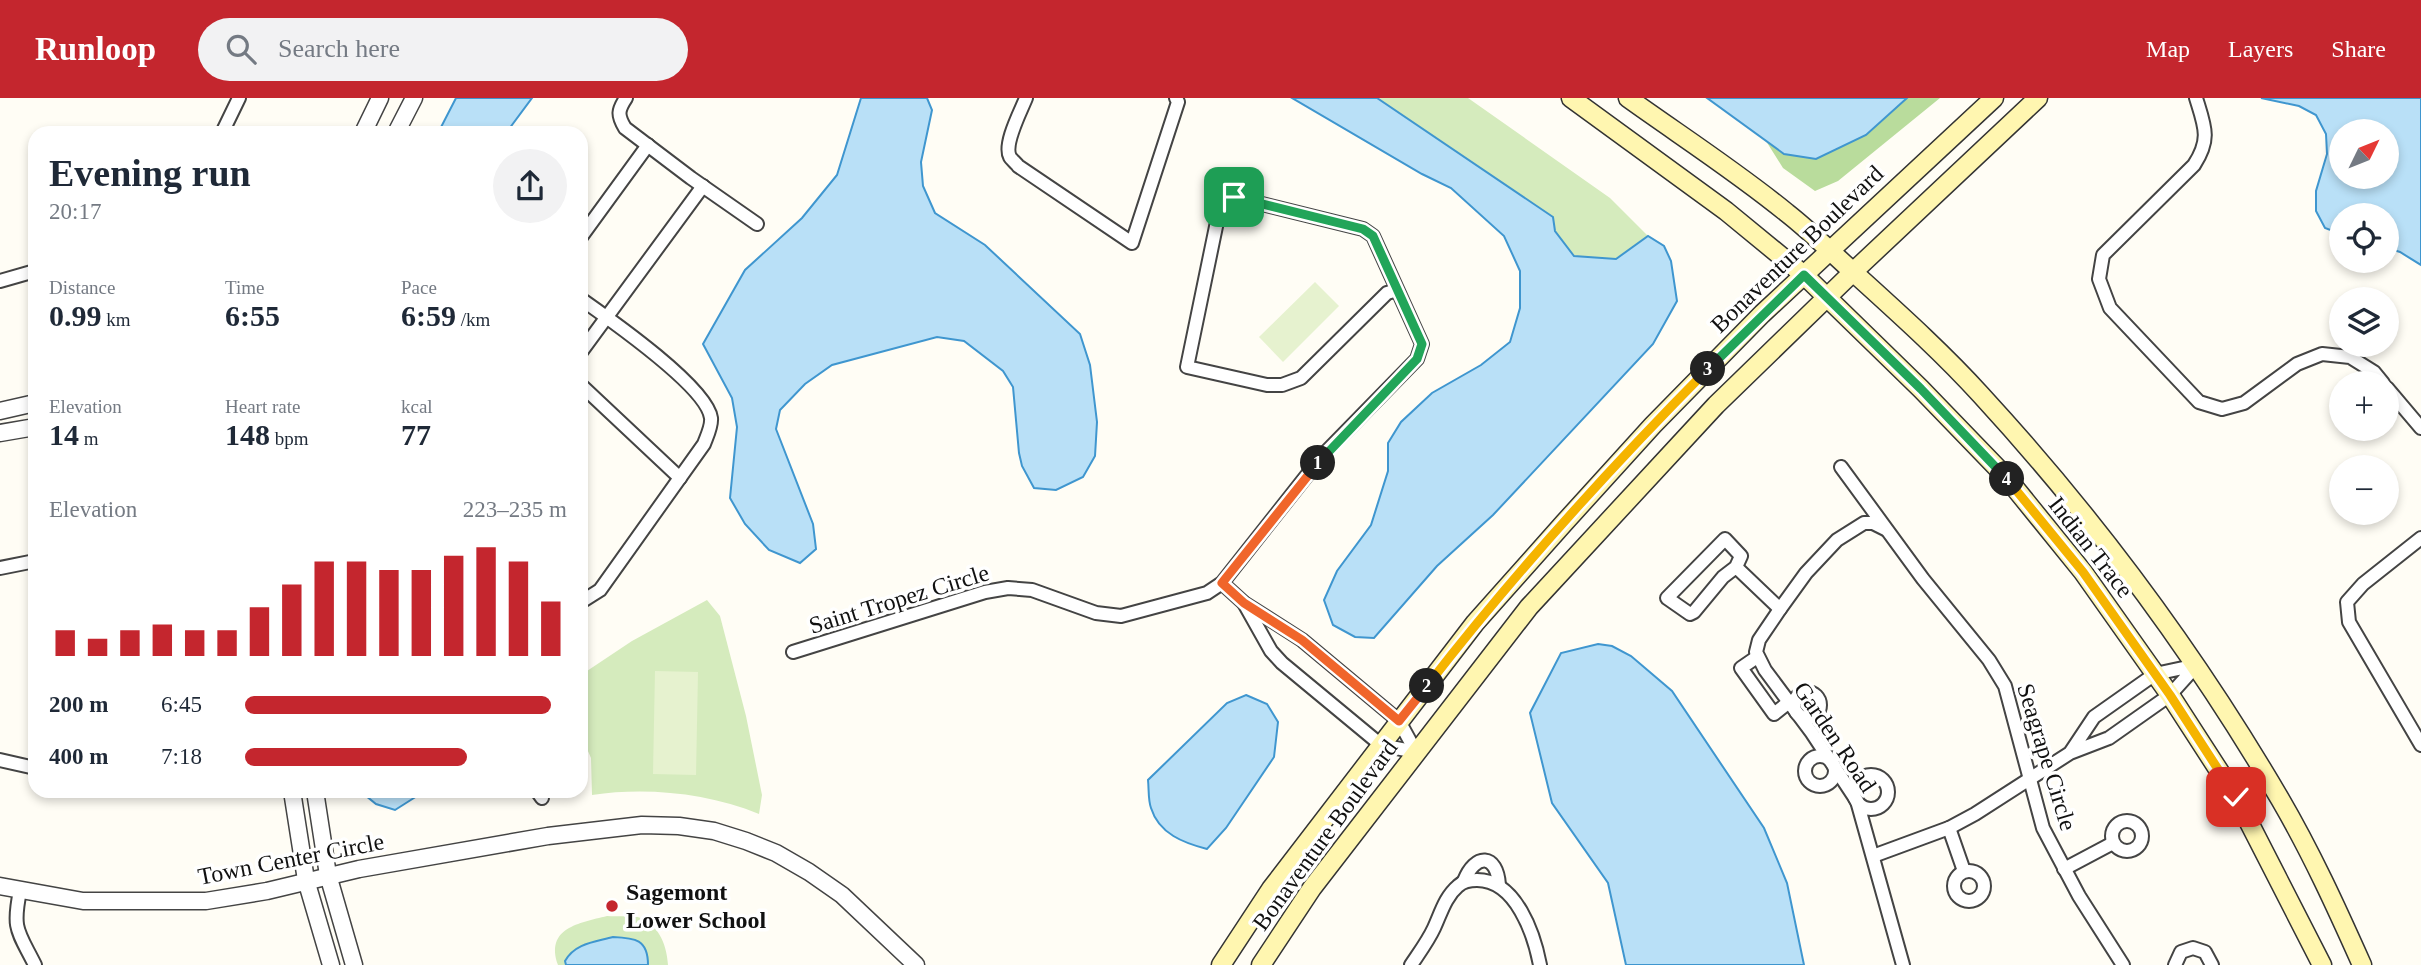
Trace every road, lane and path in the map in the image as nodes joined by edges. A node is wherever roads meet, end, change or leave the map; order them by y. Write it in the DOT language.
graph roads {
  1 [pos="239,98"];
  2 [pos="380,98"];
  3 [pos="414,98"];
  4 [pos="626,98"];
  5 [pos="1026,98"];
  6 [pos="1176,98"];
  7 [pos="1571,98"];
  8 [pos="1628,98"];
  9 [pos="1994,98"];
  10 [pos="2038,98"];
  11 [pos="2196,98"];
  12 [pos="225,126"];
  13 [pos="366,126"];
  14 [pos="400,126"];
  15 [pos="648,145"];
  16 [pos="702,186"];
  17 [pos="757,224"];
  18 [pos="588,227"];
  19 [pos="1830,251"];
  20 [pos="1853,272"];
  21 [pos="28,273"];
  22 [pos="1804,275"];
  23 [pos="0,281"];
  24 [pos="1397,290"];
  25 [pos="1828,296"];
  26 [pos="588,304"];
  27 [pos="607,317"];
  28 [pos="588,343"];
  29 [pos="2372,371"];
  30 [pos="588,392"];
  31 [pos="2399,402"];
  32 [pos="28,405"];
  33 [pos="0,411"];
  34 [pos="28,428"];
  35 [pos="2421,428"];
  36 [pos="0,433"];
  37 [pos="1840,467"];
  38 [pos="680,478"];
  39 [pos="1891,535"];
  40 [pos="2421,538"];
  41 [pos="28,562"];
  42 [pos="1736,567"];
  43 [pos="0,568"];
  44 [pos="1222,583"];
  45 [pos="588,598"];
  46 [pos="1244,603"];
  47 [pos="1780,609"];
  48 [pos="793,652"];
  49 [pos="1758,657"];
  50 [pos="2197,665"];
  51 [pos="2155,674"];
  52 [pos="2170,695"];
  53 [pos="1789,702"];
  54 [pos="1399,721"];
  55 [pos="1381,745"];
  56 [pos="2421,745"];
  57 [pos="1416,752"];
  58 [pos="2070,752"];
  59 [pos="0,760"];
  60 [pos="28,766"];
  61 [pos="2029,778"];
  62 [pos="293,798"];
  63 [pos="316,798"];
  64 [pos="1949,828"];
  65 [pos="2113,843"];
  66 [pos="1873,856"];
  67 [pos="2064,869"];
  68 [pos="1964,871"];
  69 [pos="328,875"];
  70 [pos="306,880"];
  71 [pos="1464,881"];
  72 [pos="1499,885"];
  73 [pos="0,886"];
  74 [pos="20,891"];
  75 [pos="35,965"];
  76 [pos="331,965"];
  77 [pos="354,965"];
  78 [pos="916,965"];
  79 [pos="1221,965"];
  80 [pos="1261,965"];
  81 [pos="1411,965"];
  82 [pos="1539,965"];
  83 [pos="1903,965"];
  84 [pos="2123,965"];
  85 [pos="2175,965"];
  86 [pos="2212,965"];
  87 [pos="2322,965"];
  88 [pos="2362,965"];
  1 -- 12 [label="street"];
  2 -- 13 [label="street"];
  3 -- 14 [label="street"];
  4 -- 15 [label="street"];
  5 -- 6 [label="street"];
  7 -- 22 [label="main road, Indian Trace"];
  8 -- 19 [label="main road, Indian Trace"];
  9 -- 19 [label="main road, Bonaventure Boulevard"];
  10 -- 20 [label="main road, Bonaventure Boulevard"];
  11 -- 29 [label="street"];
  15 -- 16 [label="street"];
  15 -- 18 [label="street"];
  16 -- 17 [label="street"];
  16 -- 27 [label="street"];
  19 -- 20 [label="main road, Indian Trace"];
  19 -- 22 [label="main road, Bonaventure Boulevard"];
  20 -- 25 [label="main road, Bonaventure Boulevard"];
  20 -- 50 [label="main road, Indian Trace"];
  21 -- 23 [label="street"];
  22 -- 25 [label="main road, Indian Trace"];
  22 -- 54 [label="main road, Bonaventure Boulevard"];
  24 -- 24 [label="street, Saint Tropez Circle"];
  24 -- 44 [label="street, Saint Tropez Circle"];
  25 -- 51 [label="main road, Indian Trace"];
  25 -- 57 [label="main road, Bonaventure Boulevard"];
  26 -- 27 [label="street"];
  27 -- 28 [label="street"];
  27 -- 38 [label="street"];
  30 -- 38 [label="street"];
  31 -- 35 [label="street"];
  32 -- 33 [label="street"];
  34 -- 36 [label="street"];
  37 -- 39 [label="street, Seagrape Circle"];
  38 -- 45 [label="street"];
  39 -- 47 [label="street"];
  39 -- 61 [label="street, Seagrape Circle"];
  40 -- 56 [label="street"];
  41 -- 43 [label="street"];
  42 -- 42 [label="street"];
  42 -- 47 [label="street"];
  44 -- 46 [label="street"];
  44 -- 48 [label="street, Saint Tropez Circle"];
  46 -- 54 [label="street"];
  46 -- 55 [label="street"];
  47 -- 49 [label="street"];
  49 -- 53 [label="street, Garden Road"];
  49 -- 53 [label="street"];
  50 -- 51 [label="street"];
  50 -- 52 [label="street"];
  50 -- 88 [label="main road, Indian Trace"];
  51 -- 52 [label="main road, Indian Trace"];
  51 -- 58 [label="street"];
  52 -- 58 [label="street"];
  52 -- 87 [label="main road, Indian Trace"];
  53 -- 66 [label="street, Garden Road"];
  54 -- 55 [label="main road, Bonaventure Boulevard"];
  54 -- 57 [label="street"];
  55 -- 57 [label="street"];
  55 -- 79 [label="main road, Bonaventure Boulevard"];
  57 -- 80 [label="main road, Bonaventure Boulevard"];
  58 -- 61 [label="street"];
  59 -- 60 [label="street"];
  61 -- 64 [label="street"];
  61 -- 67 [label="street, Seagrape Circle"];
  62 -- 70 [label="street"];
  63 -- 69 [label="street"];
  64 -- 66 [label="street"];
  64 -- 68 [label="street"];
  65 -- 67 [label="street"];
  66 -- 83 [label="street, Garden Road"];
  67 -- 84 [label="street, Seagrape Circle"];
  69 -- 70 [label="street, Town Center Circle"];
  69 -- 77 [label="street"];
  69 -- 78 [label="street, Town Center Circle"];
  70 -- 74 [label="street, Town Center Circle"];
  70 -- 76 [label="street"];
  71 -- 72 [label="street"];
  71 -- 72 [label="street"];
  71 -- 81 [label="street"];
  72 -- 82 [label="street"];
  73 -- 74 [label="street, Town Center Circle"];
  74 -- 75 [label="street"];
  85 -- 86 [label="street"];
}
